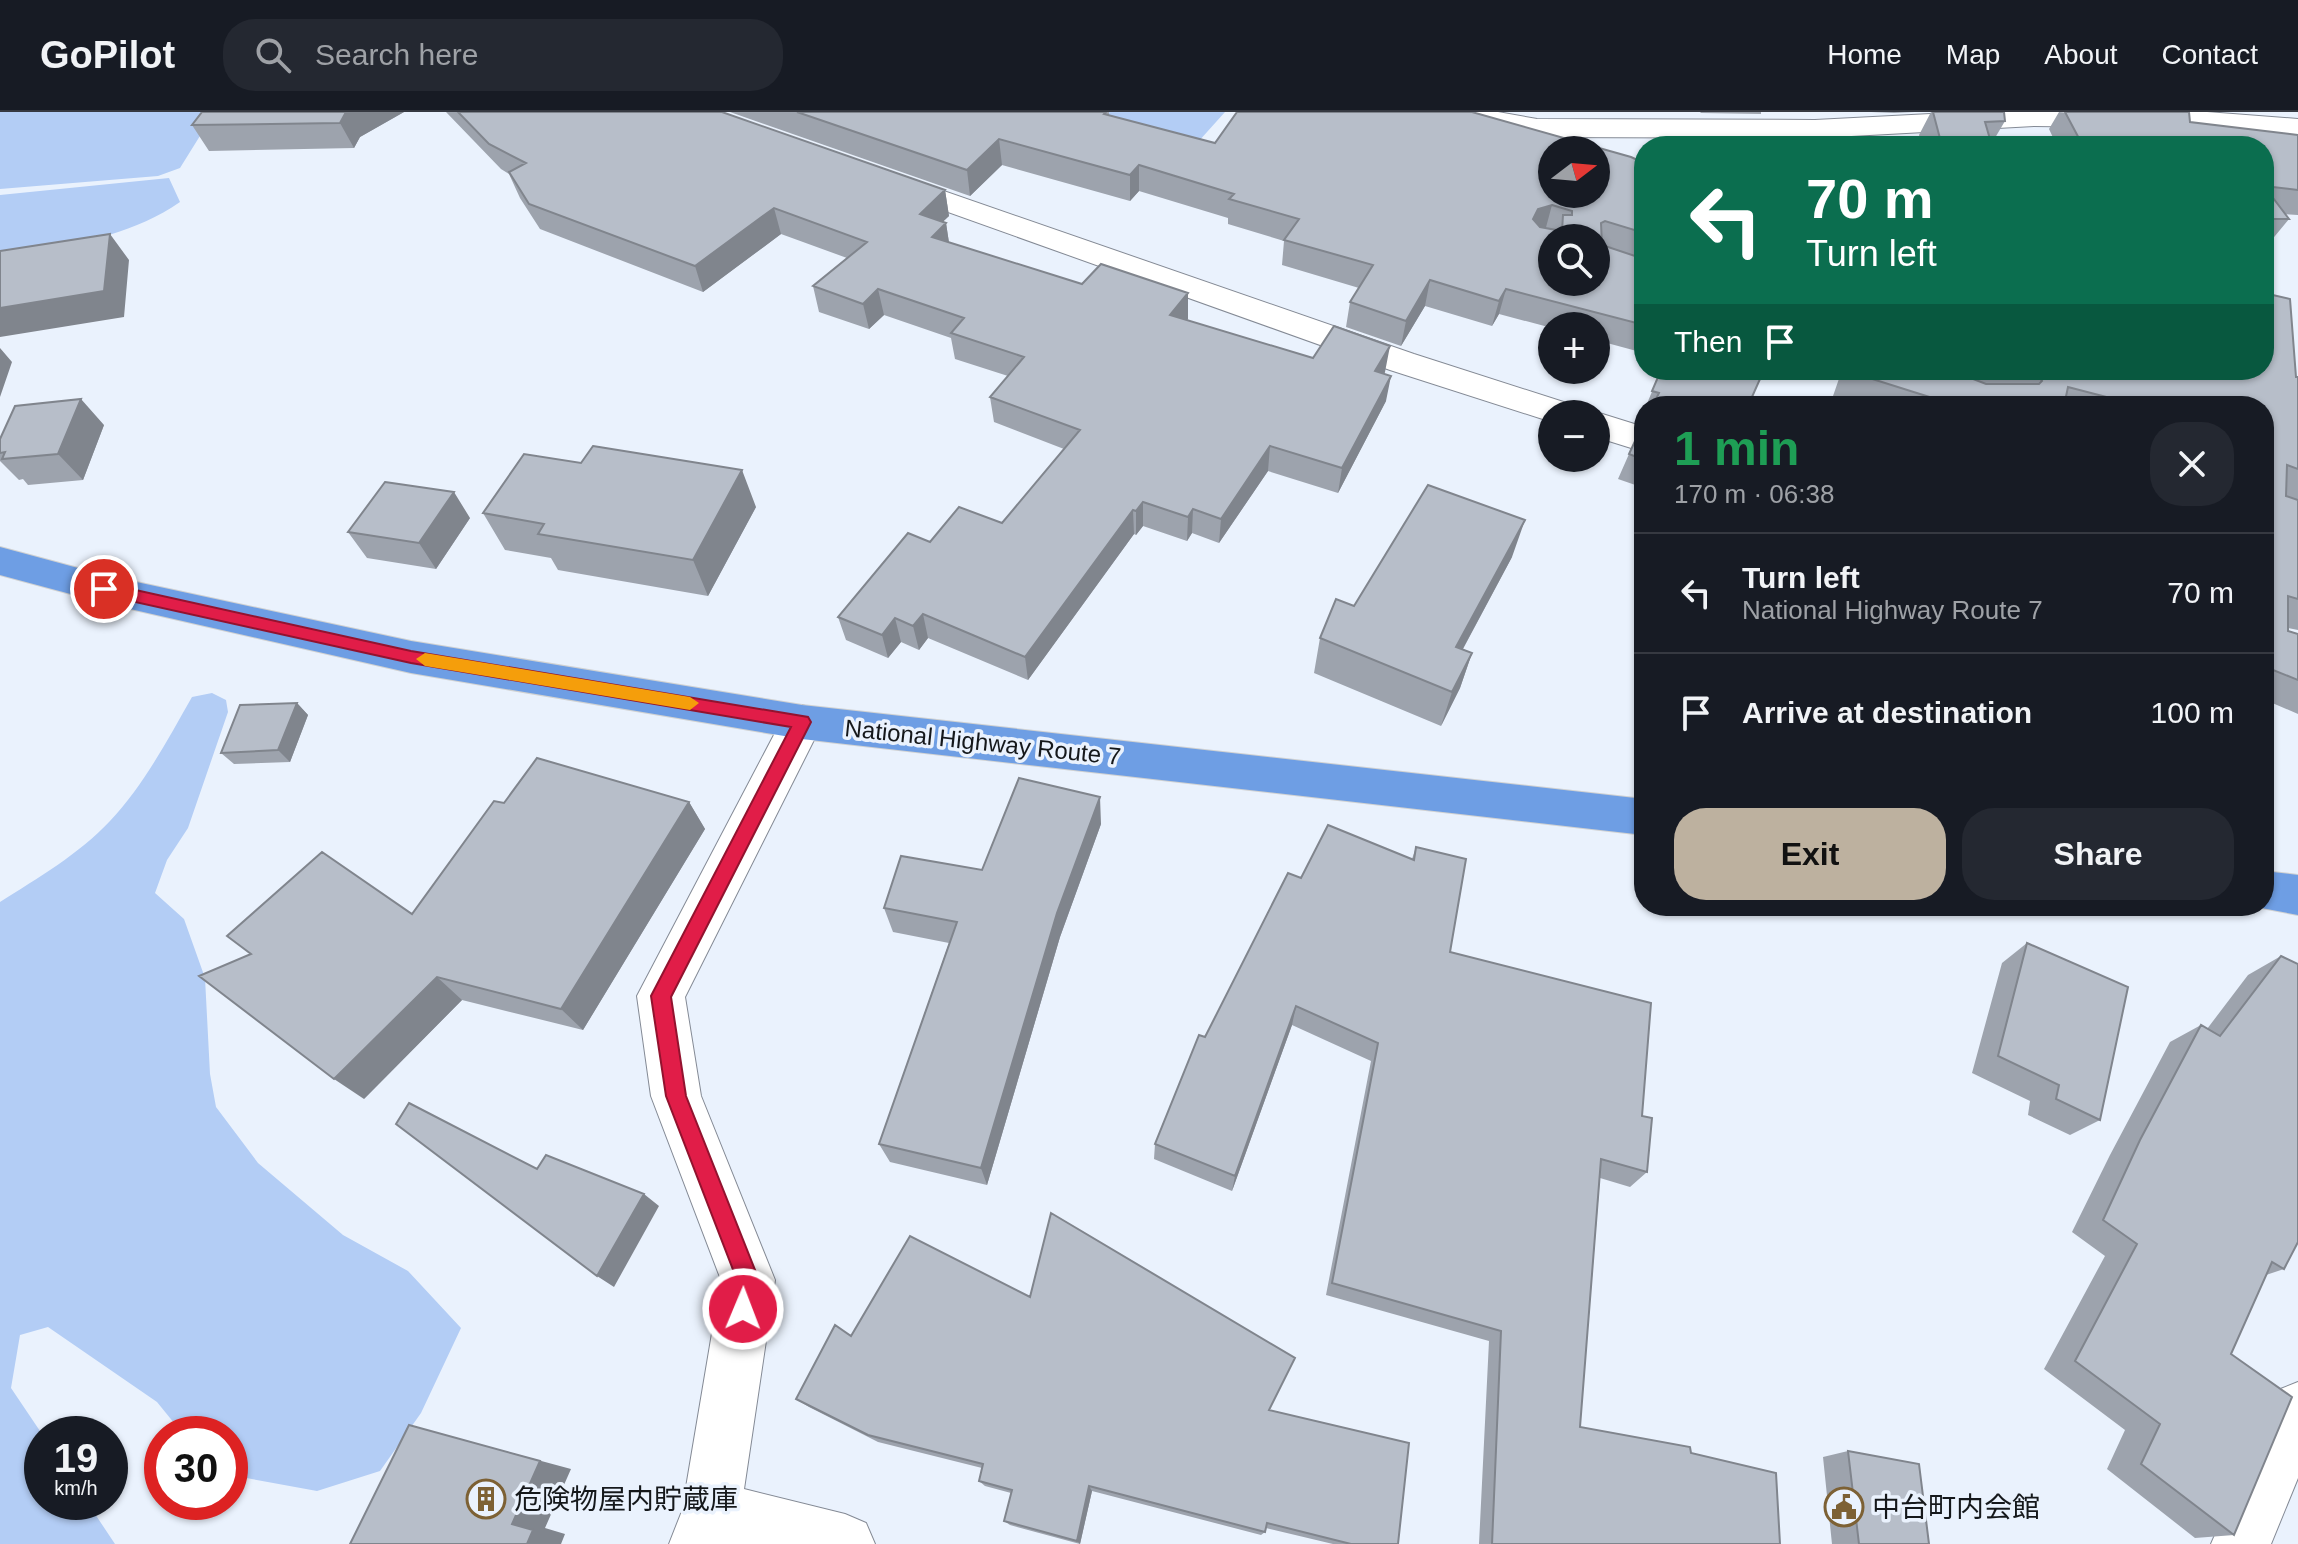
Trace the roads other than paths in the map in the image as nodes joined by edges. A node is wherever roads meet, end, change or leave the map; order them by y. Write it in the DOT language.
graph roads {
  1 [pos="1453,112"];
  2 [pos="1815,120"];
  3 [pos="1537,128"];
  4 [pos="2298,128"];
  5 [pos="1556,136"];
  6 [pos="859,171"];
  7 [pos="1538,406"];
  8 [pos="1610,429"];
  9 [pos="1634,437"];
  10 [pos="0,561"];
  11 [pos="802,722"];
  12 [pos="1634,816"];
  13 [pos="2274,892"];
  14 [pos="2298,895"];
  15 [pos="2298,1410"];
  16 [pos="705,1527"];
  17 [pos="845,1544"];
  18 [pos="2241,1544"];
  1 -- 3 [label="street"];
  2 -- 3 [label="street"];
  2 -- 4 [label="street"];
  3 -- 5 [label="street"];
  6 -- 7 [label="street"];
  8 -- 9 [label="street"];
  10 -- 11 [label="highway, National Highway Route 7"];
  11 -- 12 [label="highway, National Highway Route 7"];
  11 -- 16 [label="street"];
  13 -- 14 [label="highway"];
  15 -- 18 [label="street"];
  16 -- 17 [label="street"];
}
